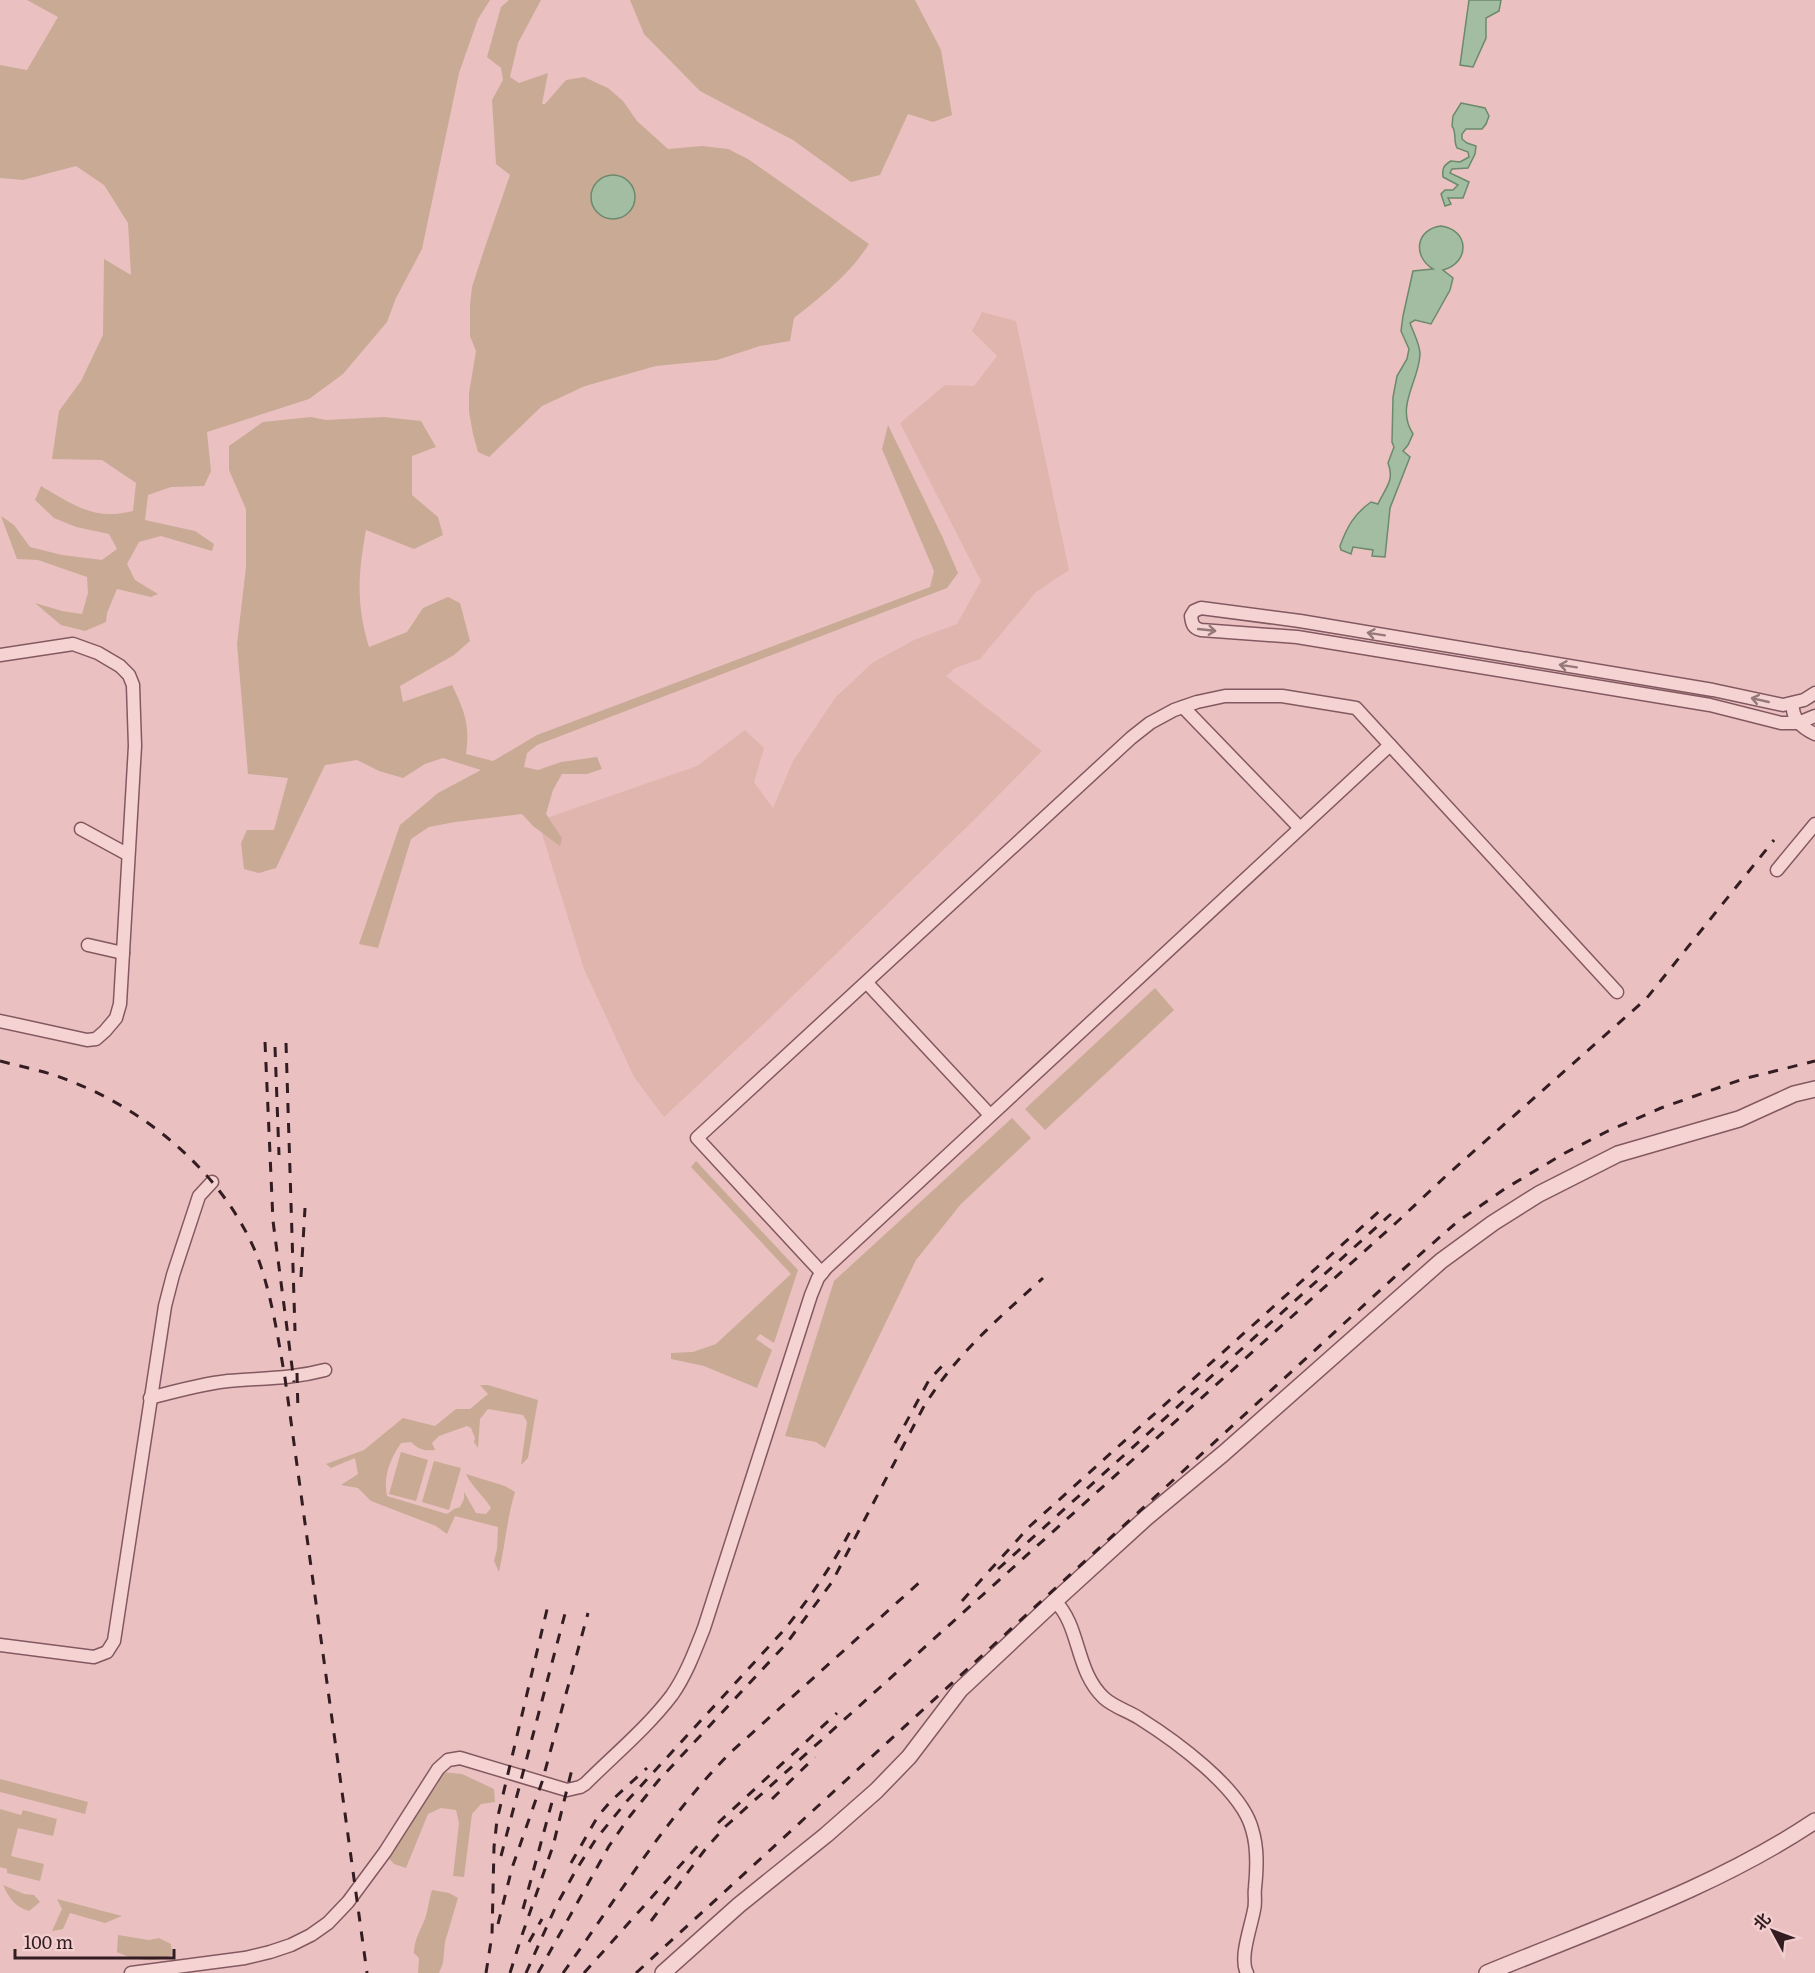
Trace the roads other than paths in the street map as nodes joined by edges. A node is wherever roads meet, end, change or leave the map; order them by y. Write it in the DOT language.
graph roads {
  1 [pos="0,655"];
  2 [pos="1815,693"];
  3 [pos="1793,703"];
  4 [pos="1184,707"];
  5 [pos="1815,716"];
  6 [pos="1806,729"];
  7 [pos="1390,745"];
  8 [pos="1815,824"];
  9 [pos="1300,828"];
  10 [pos="81,829"];
  11 [pos="127,854"];
  12 [pos="1777,870"];
  13 [pos="88,945"];
  14 [pos="123,953"];
  15 [pos="867,983"];
  16 [pos="1617,992"];
  17 [pos="0,1021"];
  18 [pos="1815,1089"];
  19 [pos="990,1115"];
  20 [pos="212,1182"];
  21 [pos="822,1273"];
  22 [pos="325,1370"];
  23 [pos="150,1398"];
  24 [pos="1055,1601"];
  25 [pos="0,1645"];
  26 [pos="1815,1821"];
  27 [pos="131,1973"];
  28 [pos="663,1973"];
  29 [pos="1247,1973"];
  30 [pos="1487,1973"];
  1 -- 11 [label="street"];
  2 -- 3 [label="street"];
  3 -- 6 [label="street"];
  3 -- 6 [label="street, one-way"];
  4 -- 7 [label="street"];
  4 -- 9 [label="street"];
  4 -- 15 [label="street"];
  5 -- 6 [label="street"];
  7 -- 9 [label="street"];
  7 -- 16 [label="street"];
  8 -- 12 [label="street"];
  9 -- 19 [label="street"];
  10 -- 11 [label="street"];
  11 -- 14 [label="street"];
  13 -- 14 [label="street"];
  14 -- 17 [label="street"];
  15 -- 19 [label="street"];
  15 -- 21 [label="street"];
  18 -- 24 [label="street"];
  19 -- 21 [label="street"];
  20 -- 23 [label="street"];
  21 -- 27 [label="street"];
  22 -- 23 [label="street"];
  23 -- 25 [label="street"];
  24 -- 28 [label="street"];
  24 -- 29 [label="street"];
  26 -- 30 [label="street"];
}
